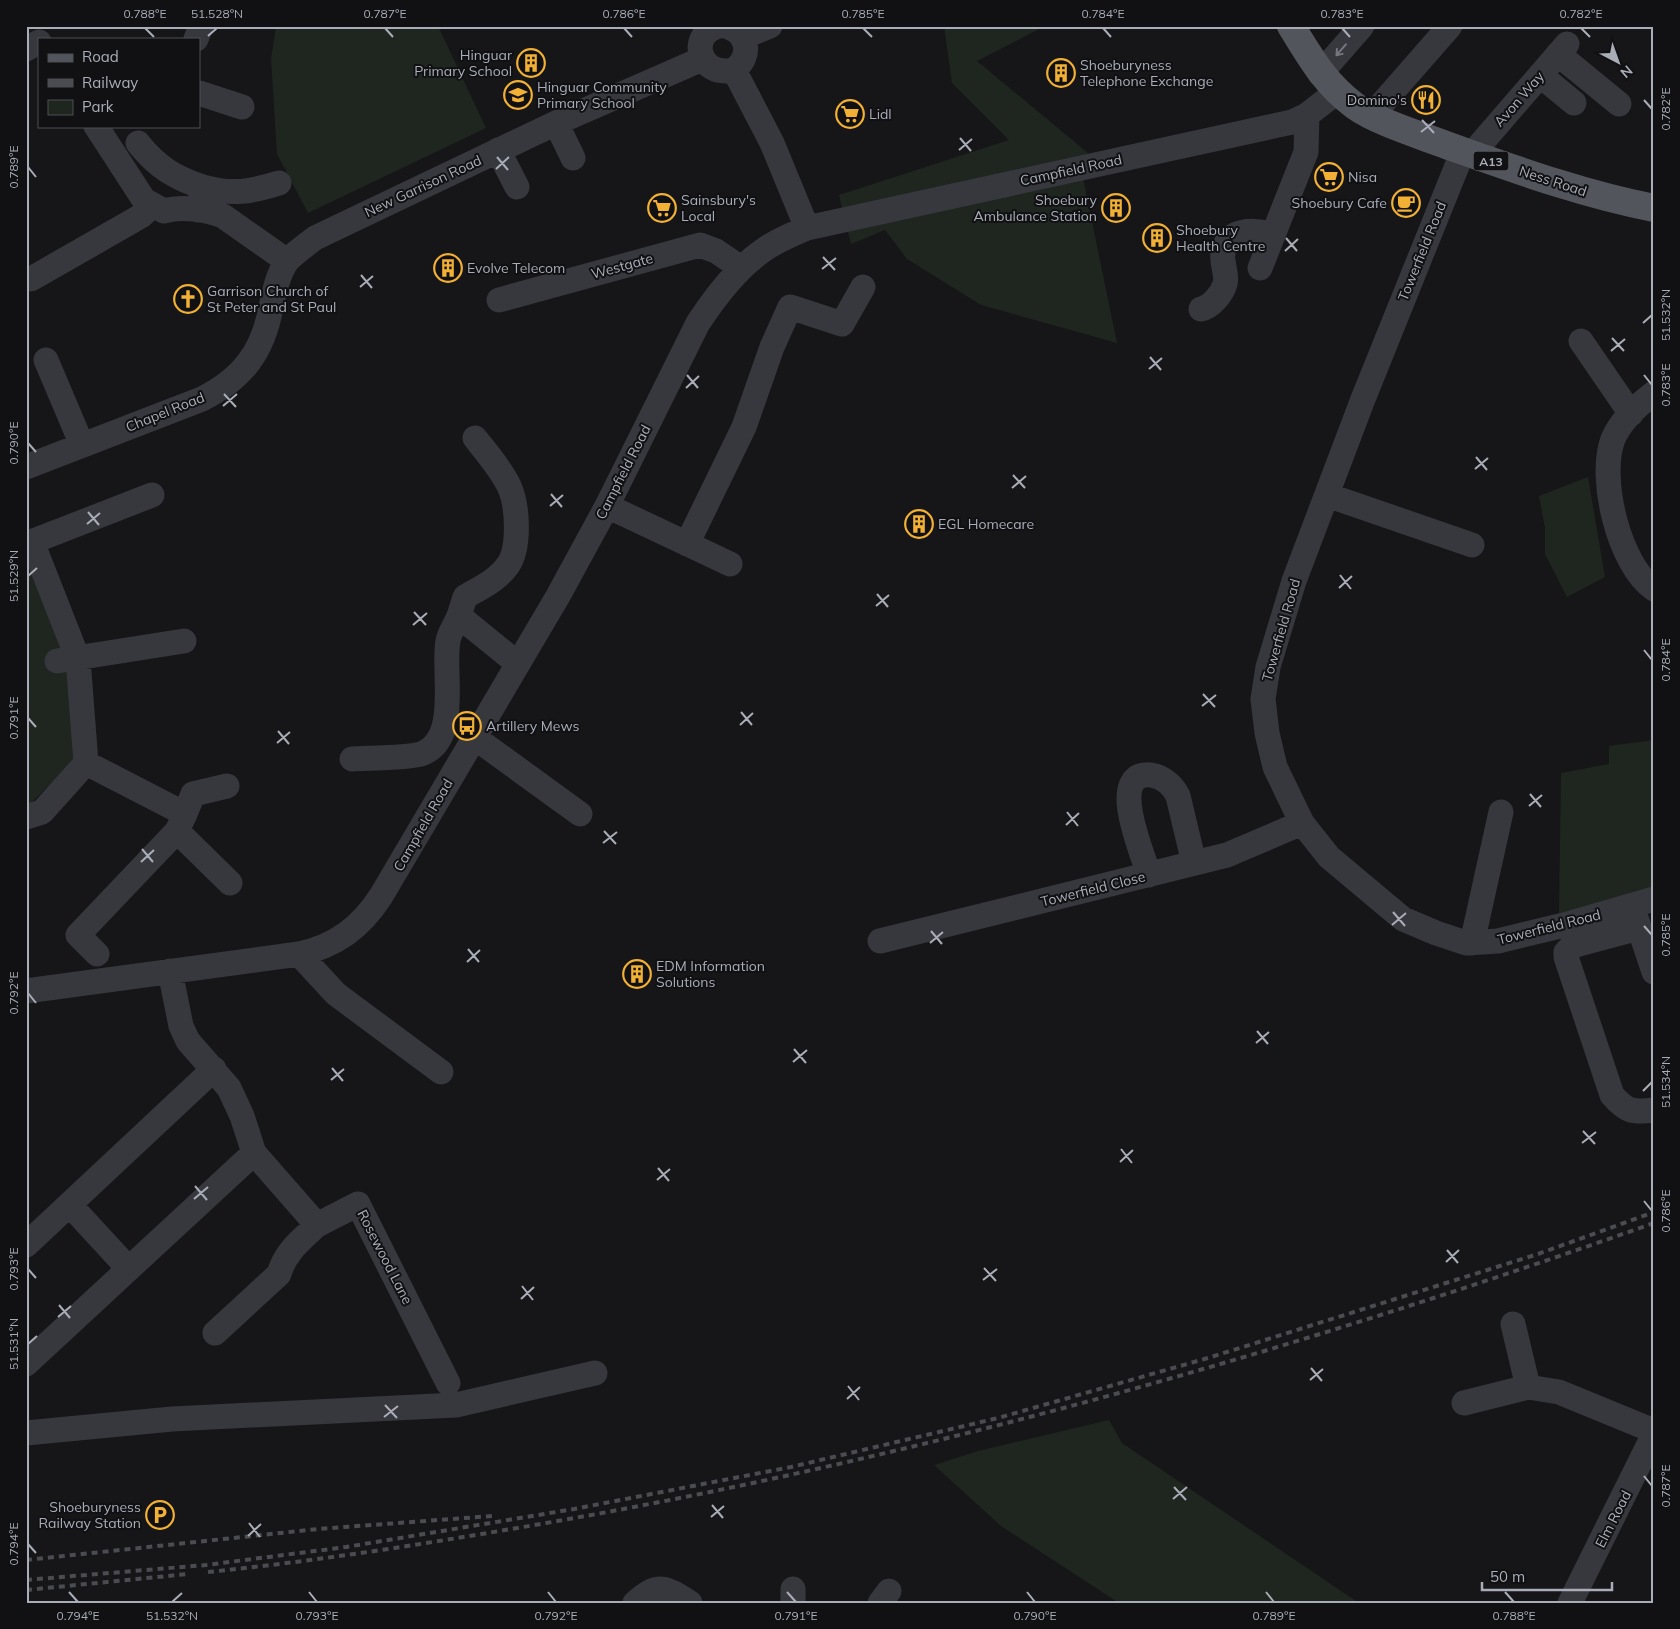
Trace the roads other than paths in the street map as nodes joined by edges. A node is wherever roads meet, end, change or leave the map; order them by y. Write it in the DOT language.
graph roads {
  1 [pos="201,26"];
  2 [pos="770,26"];
  3 [pos="1291,26"];
  4 [pos="1362,26"];
  5 [pos="1450,26"];
  6 [pos="719,30"];
  7 [pos="196,38"];
  8 [pos="38,43"];
  9 [pos="26,49"];
  10 [pos="702,59"];
  11 [pos="734,70"];
  12 [pos="1540,76"];
  13 [pos="1329,83"];
  14 [pos="200,93"];
  15 [pos="1574,103"];
  16 [pos="1619,104"];
  17 [pos="242,107"];
  18 [pos="1373,114"];
  19 [pos="1308,115"];
  20 [pos="556,123"];
  21 [pos="101,128"];
  22 [pos="138,143"];
  23 [pos="498,150"];
  24 [pos="1468,152"];
  25 [pos="573,158"];
  26 [pos="279,183"];
  27 [pos="517,187"];
  28 [pos="200,199"];
  29 [pos="1653,204"];
  30 [pos="153,205"];
  31 [pos="807,228"];
  32 [pos="1273,235"];
  33 [pos="287,261"];
  34 [pos="741,268"];
  35 [pos="1260,268"];
  36 [pos="31,279"];
  37 [pos="862,288"];
  38 [pos="499,300"];
  39 [pos="1202,309"];
  40 [pos="1581,341"];
  41 [pos="46,360"];
  42 [pos="1654,393"];
  43 [pos="1631,414"];
  44 [pos="475,438"];
  45 [pos="82,445"];
  46 [pos="26,467"];
  47 [pos="152,495"];
  48 [pos="1327,495"];
  49 [pos="607,506"];
  50 [pos="29,543"];
  51 [pos="687,544"];
  52 [pos="1472,545"];
  53 [pos="730,564"];
  54 [pos="1654,589"];
  55 [pos="459,616"];
  56 [pos="184,641"];
  57 [pos="68,660"];
  58 [pos="518,664"];
  59 [pos="474,737"];
  60 [pos="352,759"];
  61 [pos="86,763"];
  62 [pos="227,786"];
  63 [pos="1502,812"];
  64 [pos="580,814"];
  65 [pos="26,817"];
  66 [pos="181,823"];
  67 [pos="1302,823"];
  68 [pos="1194,863"];
  69 [pos="1149,875"];
  70 [pos="230,883"];
  71 [pos="1642,911"];
  72 [pos="880,941"];
  73 [pos="1472,943"];
  74 [pos="97,954"];
  75 [pos="299,954"];
  76 [pos="170,971"];
  77 [pos="1654,972"];
  78 [pos="26,991"];
  79 [pos="214,1069"];
  80 [pos="441,1072"];
  81 [pos="1654,1110"];
  82 [pos="254,1153"];
  83 [pos="70,1205"];
  84 [pos="317,1225"];
  85 [pos="26,1245"];
  86 [pos="128,1268"];
  87 [pos="1513,1324"];
  88 [pos="215,1334"];
  89 [pos="26,1364"];
  90 [pos="595,1372"];
  91 [pos="448,1382"];
  92 [pos="1528,1387"];
  93 [pos="1464,1403"];
  94 [pos="26,1433"];
  95 [pos="1654,1433"];
  96 [pos="635,1603"];
  97 [pos="690,1603"];
  98 [pos="1570,1603"];
  1 -- 7 [label="street"];
  2 -- 6 [label="street"];
  3 -- 13 [label="main road, Ness Road"];
  4 -- 13 [label="street, Campfield Road, one-way"];
  5 -- 18 [label="street"];
  6 -- 10 [label="street"];
  6 -- 11 [label="street"];
  8 -- 9 [label="street"];
  10 -- 11 [label="street"];
  10 -- 20 [label="street, New Garrison Road"];
  11 -- 31 [label="street"];
  12 -- 15 [label="street"];
  12 -- 16 [label="street, Avon Way"];
  12 -- 24 [label="street, Avon Way"];
  13 -- 18 [label="main road, Ness Road / A13"];
  13 -- 19 [label="street, Campfield Road"];
  14 -- 17 [label="street"];
  18 -- 24 [label="main road, Ness Road / A13"];
  19 -- 31 [label="street, Campfield Road"];
  19 -- 32 [label="street"];
  20 -- 23 [label="street, New Garrison Road"];
  20 -- 25 [label="street"];
  21 -- 30 [label="street"];
  22 -- 28 [label="street"];
  23 -- 27 [label="street"];
  23 -- 33 [label="street, New Garrison Road"];
  24 -- 29 [label="main road, Ness Road / A13"];
  24 -- 48 [label="street, Towerfield Road"];
  26 -- 28 [label="street"];
  28 -- 30 [label="street"];
  28 -- 33 [label="street"];
  30 -- 36 [label="street"];
  31 -- 34 [label="street, Campfield Road"];
  32 -- 35 [label="street"];
  32 -- 39 [label="street"];
  33 -- 45 [label="street, Chapel Road"];
  34 -- 38 [label="street, Westgate"];
  34 -- 49 [label="street, Campfield Road"];
  37 -- 51 [label="street"];
  40 -- 43 [label="street"];
  41 -- 45 [label="street"];
  42 -- 43 [label="street"];
  43 -- 54 [label="street"];
  44 -- 55 [label="street"];
  45 -- 46 [label="street, Chapel Road"];
  47 -- 50 [label="street"];
  48 -- 52 [label="street"];
  48 -- 67 [label="street, Towerfield Road"];
  49 -- 51 [label="street"];
  49 -- 58 [label="street, Campfield Road"];
  50 -- 57 [label="street"];
  51 -- 53 [label="street"];
  55 -- 58 [label="street"];
  55 -- 60 [label="street"];
  56 -- 57 [label="street"];
  57 -- 61 [label="street"];
  58 -- 59 [label="street, Campfield Road"];
  59 -- 64 [label="street"];
  59 -- 75 [label="street, Campfield Road"];
  61 -- 65 [label="street"];
  61 -- 66 [label="street"];
  62 -- 66 [label="street"];
  63 -- 73 [label="street"];
  66 -- 70 [label="street"];
  66 -- 74 [label="street"];
  67 -- 68 [label="street, Towerfield Close"];
  67 -- 73 [label="street, Towerfield Road"];
  68 -- 69 [label="street, Towerfield Close"];
  68 -- 69 [label="street"];
  69 -- 72 [label="street, Towerfield Close"];
  71 -- 73 [label="street, Towerfield Road"];
  71 -- 77 [label="street"];
  71 -- 81 [label="street"];
  75 -- 76 [label="street, Campfield Road"];
  75 -- 80 [label="street"];
  76 -- 78 [label="street, Campfield Road"];
  76 -- 79 [label="street"];
  79 -- 82 [label="street"];
  79 -- 83 [label="street"];
  82 -- 84 [label="street"];
  82 -- 86 [label="street"];
  83 -- 85 [label="street"];
  83 -- 86 [label="street"];
  84 -- 88 [label="street"];
  84 -- 91 [label="street, Rosewood Lane"];
  86 -- 89 [label="street"];
  87 -- 92 [label="street"];
  90 -- 94 [label="street"];
  92 -- 93 [label="street"];
  92 -- 95 [label="street"];
  95 -- 98 [label="street, Elm Road"];
  96 -- 97 [label="street"];
}
